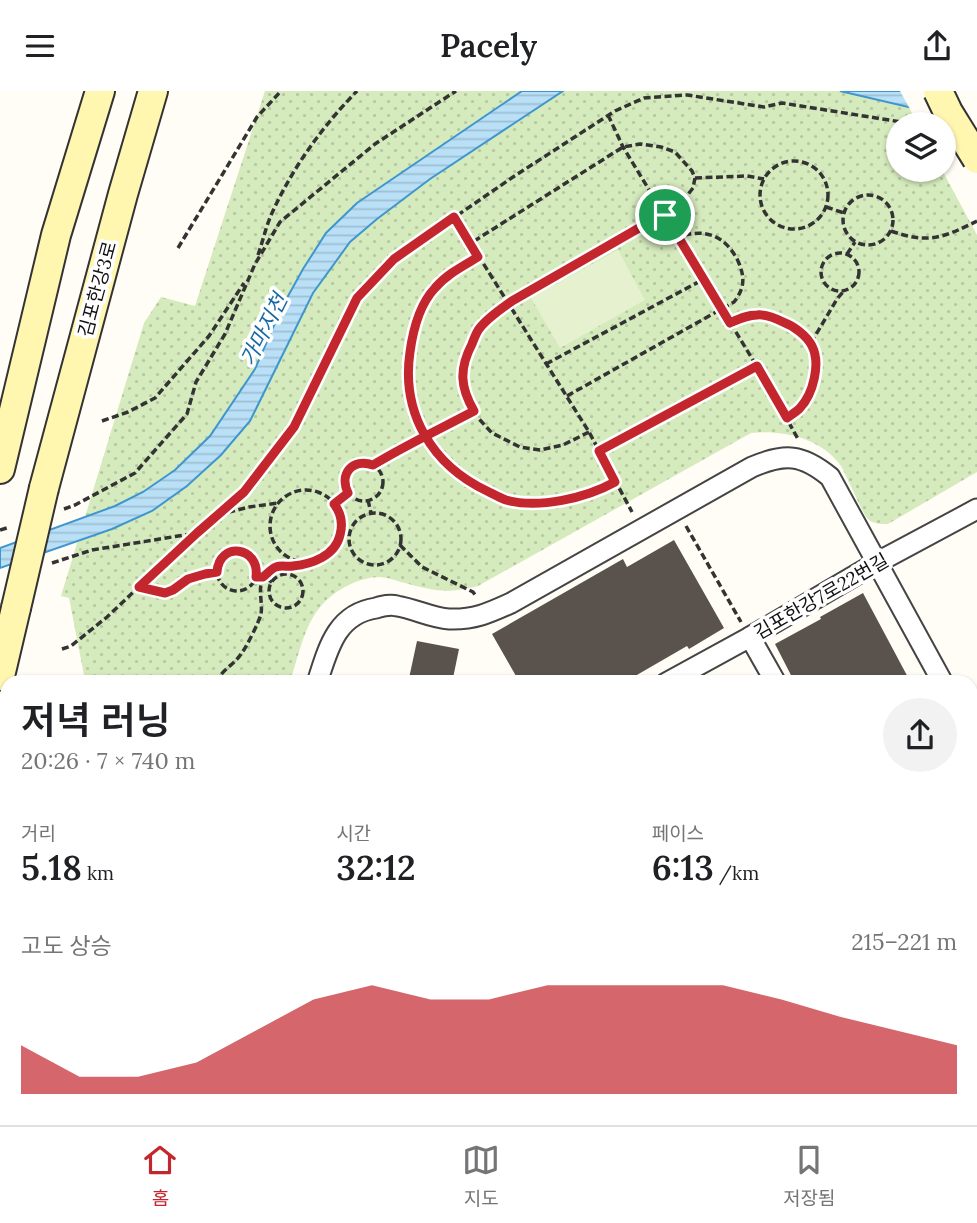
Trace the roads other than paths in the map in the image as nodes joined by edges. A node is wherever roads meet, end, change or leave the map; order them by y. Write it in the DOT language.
graph roads {
  1 [pos="100,91"];
  2 [pos="153,91"];
  3 [pos="938,91"];
  4 [pos="977,159"];
  5 [pos="0,470"];
  6 [pos="977,509"];
  7 [pos="878,562"];
  8 [pos="747,632"];
  9 [pos="0,675"];
  10 [pos="320,675"];
  11 [pos="679,675"];
  12 [pos="771,675"];
  13 [pos="939,675"];
  1 -- 5 [label="street"];
  2 -- 9 [label="street, 김포한강3로, bridge"];
  3 -- 4 [label="street, bridge"];
  6 -- 7 [label="street, 김포한강7로22번길"];
  7 -- 8 [label="street, 김포한강7로22번길"];
  7 -- 10 [label="street"];
  7 -- 13 [label="street"];
  8 -- 11 [label="street, 김포한강7로22번길"];
  8 -- 12 [label="street"];
}
